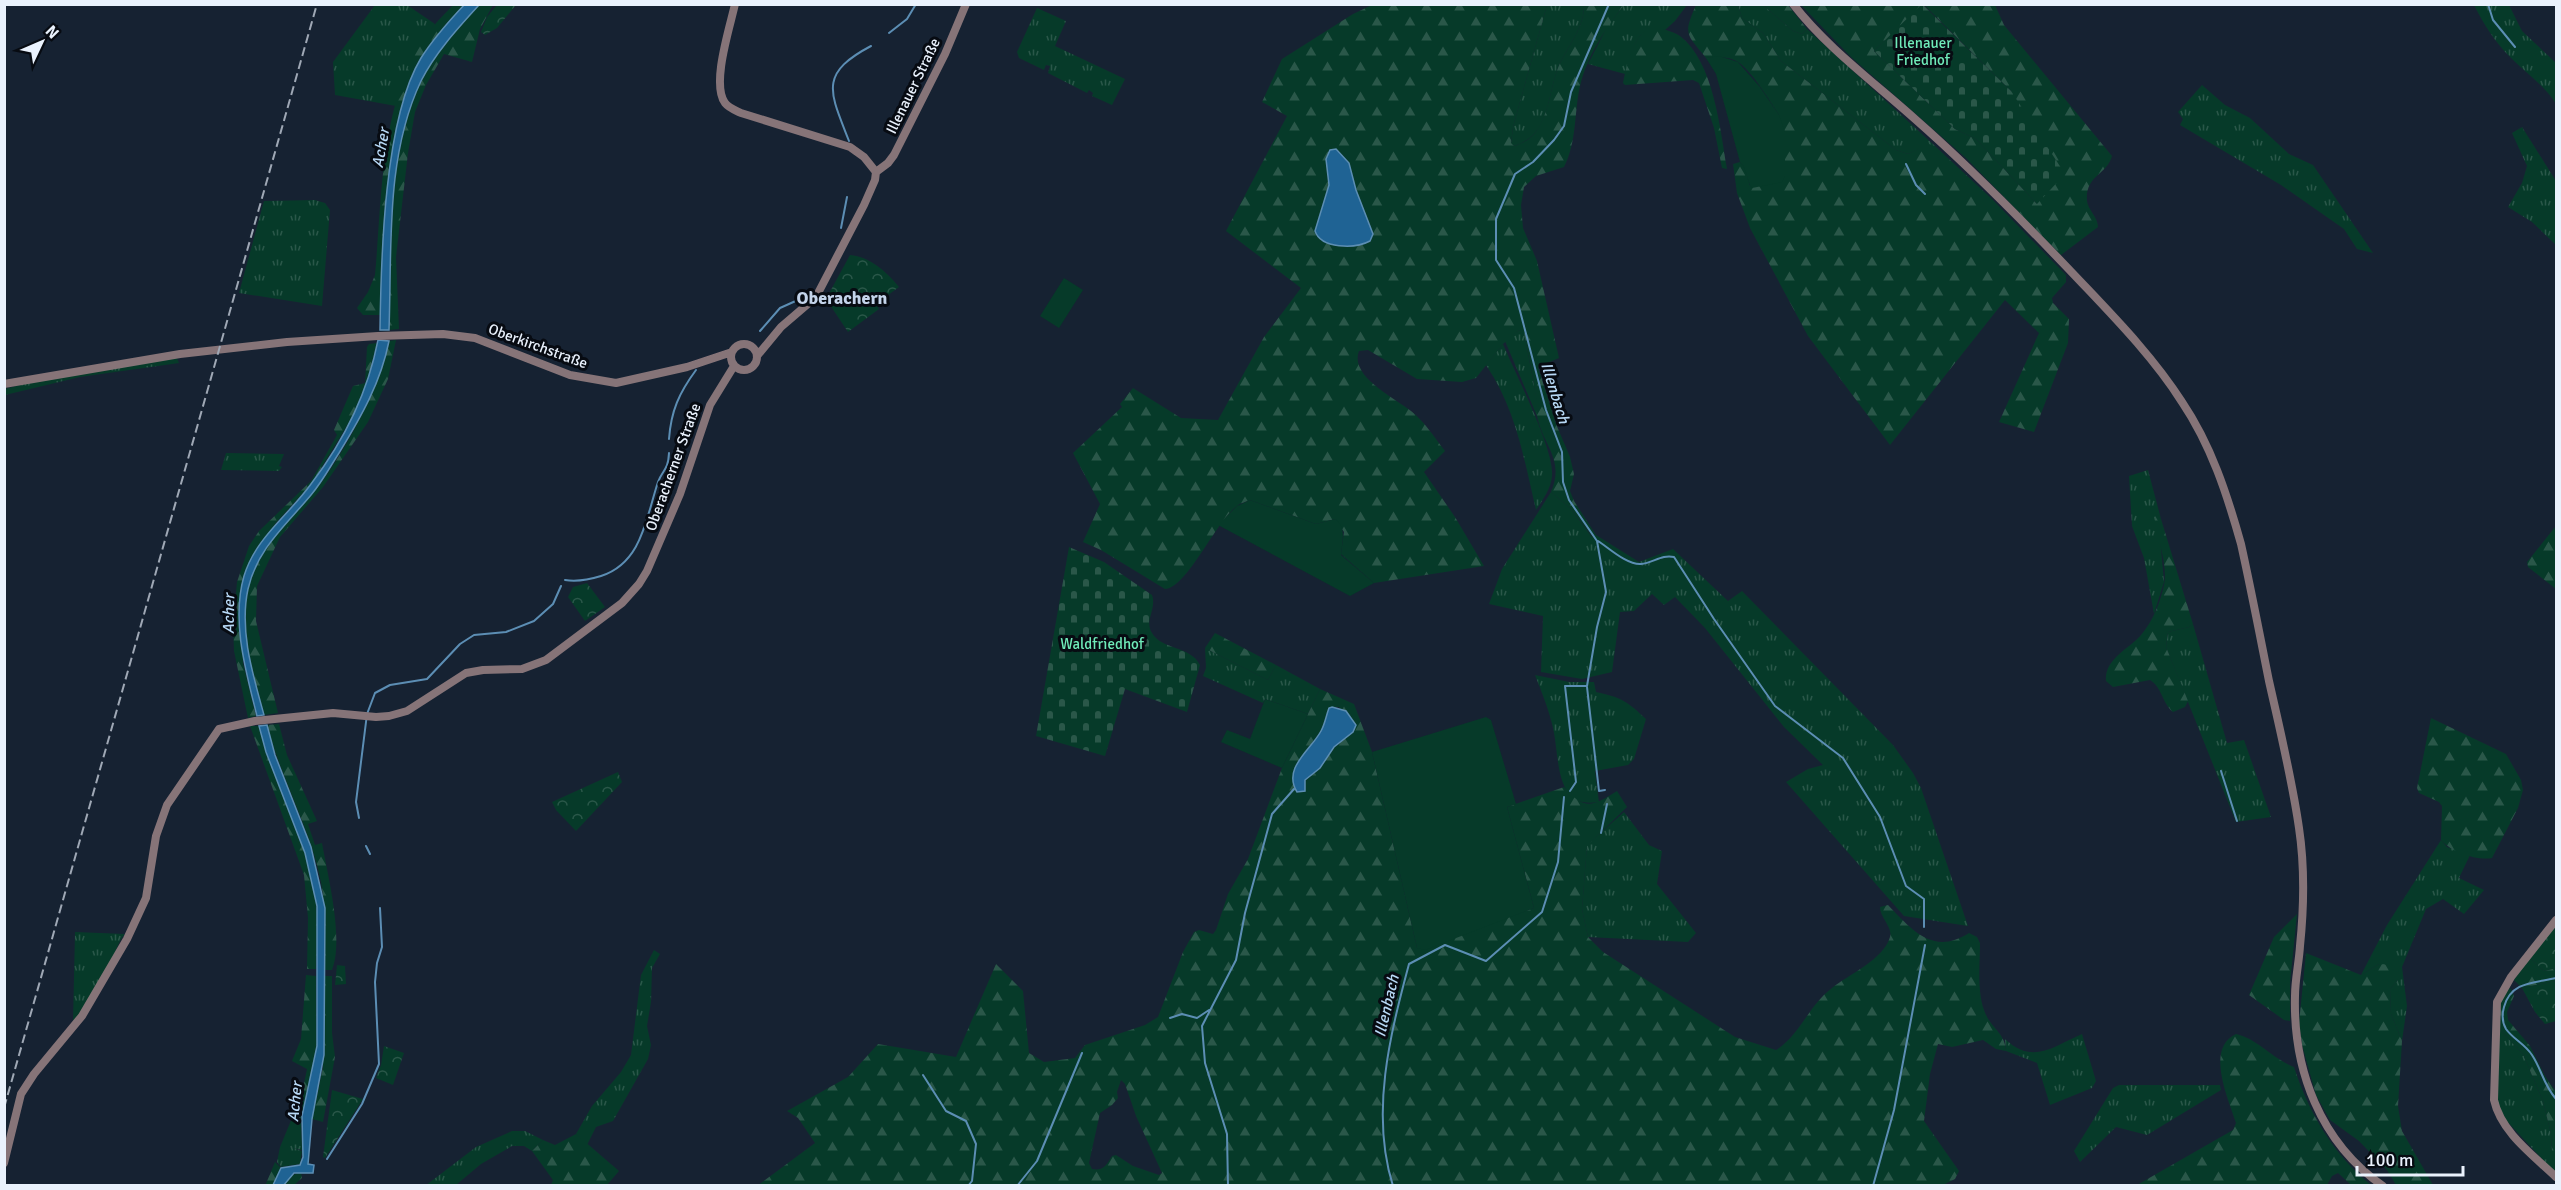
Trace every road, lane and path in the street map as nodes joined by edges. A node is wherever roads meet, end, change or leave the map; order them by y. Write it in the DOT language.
graph roads {
  1 [pos="735,4"];
  2 [pos="966,4"];
  3 [pos="1793,4"];
  4 [pos="876,172"];
  5 [pos="755,352"];
  6 [pos="735,361"];
  7 [pos="4,384"];
  8 [pos="2556,920"];
  9 [pos="4,1163"];
  10 [pos="2556,1177"];
  11 [pos="2383,1185"];
  1 -- 4 [label="main road"];
  2 -- 4 [label="main road, Illenauer Straße"];
  3 -- 11 [label="main road"];
  4 -- 5 [label="main road"];
  5 -- 6 [label="main road"];
  5 -- 6 [label="main road"];
  6 -- 7 [label="main road, Oberkirchstraße"];
  6 -- 9 [label="main road, Oberacherner Straße"];
  8 -- 10 [label="main road"];
}
